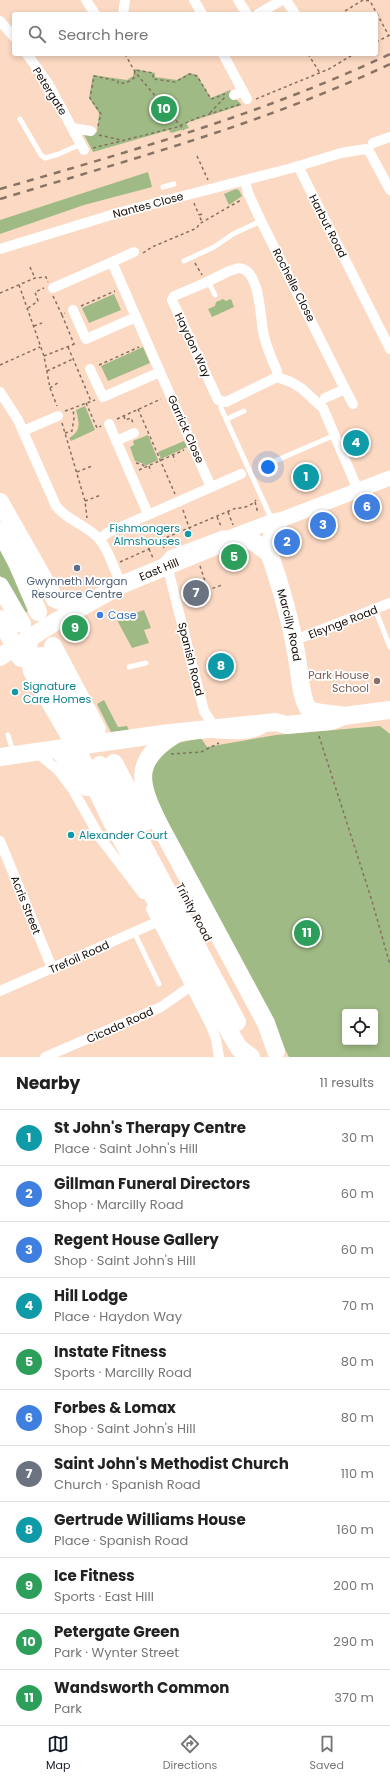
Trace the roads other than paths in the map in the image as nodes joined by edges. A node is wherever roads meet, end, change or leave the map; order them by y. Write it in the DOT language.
graph roads {
  1 [pos="86,0"];
  2 [pos="126,0"];
  3 [pos="194,0"];
  4 [pos="238,0"];
  5 [pos="282,0"];
  6 [pos="286,0"];
  7 [pos="95,12"];
  8 [pos="123,12"];
  9 [pos="200,12"];
  10 [pos="246,12"];
  11 [pos="261,12"];
  12 [pos="294,12"];
  13 [pos="0,21"];
  14 [pos="12,35"];
  15 [pos="28,56"];
  16 [pos="224,56"];
  17 [pos="244,98"];
  18 [pos="20,119"];
  19 [pos="72,128"];
  20 [pos="94,130"];
  21 [pos="390,137"];
  22 [pos="370,146"];
  23 [pos="82,147"];
  24 [pos="298,166"];
  25 [pos="244,180"];
  26 [pos="174,184"];
  27 [pos="163,186"];
  28 [pos="390,190"];
  29 [pos="261,221"];
  30 [pos="0,249"];
  31 [pos="134,252"];
  32 [pos="184,261"];
  33 [pos="112,262"];
  34 [pos="208,282"];
  35 [pos="51,288"];
  36 [pos="215,295"];
  37 [pos="73,310"];
  38 [pos="136,317"];
  39 [pos="390,349"];
  40 [pos="90,369"];
  41 [pos="160,372"];
  42 [pos="276,377"];
  43 [pos="345,388"];
  44 [pos="0,392"];
  45 [pos="325,398"];
  46 [pos="221,402"];
  47 [pos="353,404"];
  48 [pos="244,411"];
  49 [pos="58,416"];
  50 [pos="227,419"];
  51 [pos="108,423"];
  52 [pos="23,431"];
  53 [pos="134,433"];
  54 [pos="335,435"];
  55 [pos="116,441"];
  56 [pos="268,464"];
  57 [pos="241,474"];
  58 [pos="390,478"];
  59 [pos="211,487"];
  60 [pos="358,490"];
  61 [pos="0,502"];
  62 [pos="148,514"];
  63 [pos="278,520"];
  64 [pos="0,531"];
  65 [pos="100,539"];
  66 [pos="226,539"];
  67 [pos="269,553"];
  68 [pos="161,560"];
  69 [pos="121,584"];
  70 [pos="0,586"];
  71 [pos="390,603"];
  72 [pos="83,605"];
  73 [pos="375,609"];
  74 [pos="38,612"];
  75 [pos="0,620"];
  76 [pos="295,640"];
  77 [pos="31,647"];
  78 [pos="390,647"];
  79 [pos="0,658"];
  80 [pos="146,663"];
  81 [pos="129,667"];
  82 [pos="301,689"];
  83 [pos="389,714"];
  84 [pos="344,716"];
  85 [pos="272,722"];
  86 [pos="177,733"];
  87 [pos="212,733"];
  88 [pos="8,735"];
  89 [pos="90,739"];
  90 [pos="58,749"];
  91 [pos="36,752"];
  92 [pos="7,756"];
  93 [pos="113,824"];
  94 [pos="0,841"];
  95 [pos="157,922"];
  96 [pos="134,932"];
  97 [pos="52,968"];
  98 [pos="159,984"];
  99 [pos="191,986"];
  100 [pos="0,991"];
  101 [pos="278,1054"];
  102 [pos="45,1057"];
  103 [pos="219,1057"];
  104 [pos="252,1057"];
  1 -- 7 [label="street"];
  2 -- 8 [label="street"];
  3 -- 9 [label="street"];
  4 -- 10 [label="street"];
  5 -- 11 [label="street"];
  6 -- 12 [label="street"];
  13 -- 14 [label="street"];
  15 -- 19 [label="street, Petergate"];
  16 -- 17 [label="street"];
  18 -- 23 [label="lane"];
  19 -- 20 [label="street"];
  19 -- 23 [label="street, Petergate"];
  21 -- 22 [label="street"];
  22 -- 24 [label="street"];
  22 -- 28 [label="street"];
  24 -- 25 [label="street, Nantes Close"];
  24 -- 39 [label="street, Harbut Road"];
  25 -- 29 [label="street, Rochelle Close"];
  25 -- 30 [label="street, Nantes Close"];
  26 -- 27 [label="lane"];
  29 -- 32 [label="lane"];
  29 -- 43 [label="street, Rochelle Close"];
  31 -- 33 [label="street"];
  33 -- 35 [label="street"];
  33 -- 38 [label="street, Garrick Close"];
  34 -- 36 [label="lane"];
  34 -- 42 [label="street, Haydon Way"];
  34 -- 46 [label="street, Haydon Way"];
  37 -- 38 [label="street"];
  38 -- 41 [label="street, Garrick Close"];
  40 -- 41 [label="street"];
  41 -- 59 [label="street, Garrick Close"];
  42 -- 46 [label="street"];
  42 -- 54 [label="street"];
  43 -- 45 [label="street"];
  43 -- 47 [label="street, Rochelle Close"];
  44 -- 52 [label="street"];
  46 -- 50 [label="lane"];
  48 -- 50 [label="lane"];
  49 -- 52 [label="street"];
  50 -- 63 [label="lane"];
  51 -- 55 [label="street"];
  52 -- 65 [label="street"];
  53 -- 55 [label="street"];
  54 -- 56 [label="lane"];
  54 -- 60 [label="street"];
  55 -- 62 [label="street"];
  57 -- 59 [label="street"];
  58 -- 60 [label="main road, East Hill"];
  59 -- 62 [label="street"];
  60 -- 63 [label="main road, East Hill"];
  61 -- 72 [label="highway"];
  62 -- 65 [label="street"];
  63 -- 66 [label="main road, East Hill"];
  63 -- 67 [label="main road, Marcilly Road"];
  64 -- 74 [label="highway"];
  65 -- 69 [label="street"];
  66 -- 67 [label="highway"];
  66 -- 68 [label="highway, East Hill"];
  66 -- 68 [label="lane"];
  67 -- 76 [label="highway, Marcilly Road"];
  68 -- 69 [label="highway, East Hill"];
  68 -- 87 [label="street, Spanish Road"];
  69 -- 72 [label="highway, East Hill"];
  70 -- 77 [label="highway"];
  71 -- 73 [label="street, Elsynge Road"];
  72 -- 77 [label="highway, East Hill"];
  73 -- 76 [label="street, Elsynge Road"];
  73 -- 78 [label="lane"];
  75 -- 77 [label="highway"];
  76 -- 82 [label="highway, Marcilly Road"];
  77 -- 79 [label="highway, East Hill"];
  77 -- 89 [label="highway"];
  77 -- 89 [label="highway"];
  80 -- 81 [label="lane"];
  82 -- 84 [label="highway, Marcilly Road"];
  82 -- 85 [label="highway"];
  83 -- 84 [label="highway"];
  84 -- 85 [label="highway"];
  85 -- 87 [label="highway"];
  86 -- 87 [label="highway"];
  86 -- 89 [label="highway"];
  86 -- 101 [label="highway"];
  88 -- 92 [label="lane"];
  89 -- 90 [label="highway"];
  89 -- 93 [label="highway"];
  90 -- 91 [label="highway"];
  90 -- 93 [label="highway"];
  91 -- 92 [label="highway"];
  91 -- 95 [label="street"];
  93 -- 104 [label="highway"];
  94 -- 97 [label="street, Acris Street"];
  95 -- 96 [label="street, Trefoil Road"];
  95 -- 99 [label="street"];
  96 -- 97 [label="street, Trefoil Road"];
  96 -- 98 [label="lane"];
  97 -- 100 [label="street, Trefoil Road"];
  99 -- 102 [label="street, Cicada Road"];
  99 -- 103 [label="street"];
  101 -- 104 [label="highway, Trinity Road"];
}
